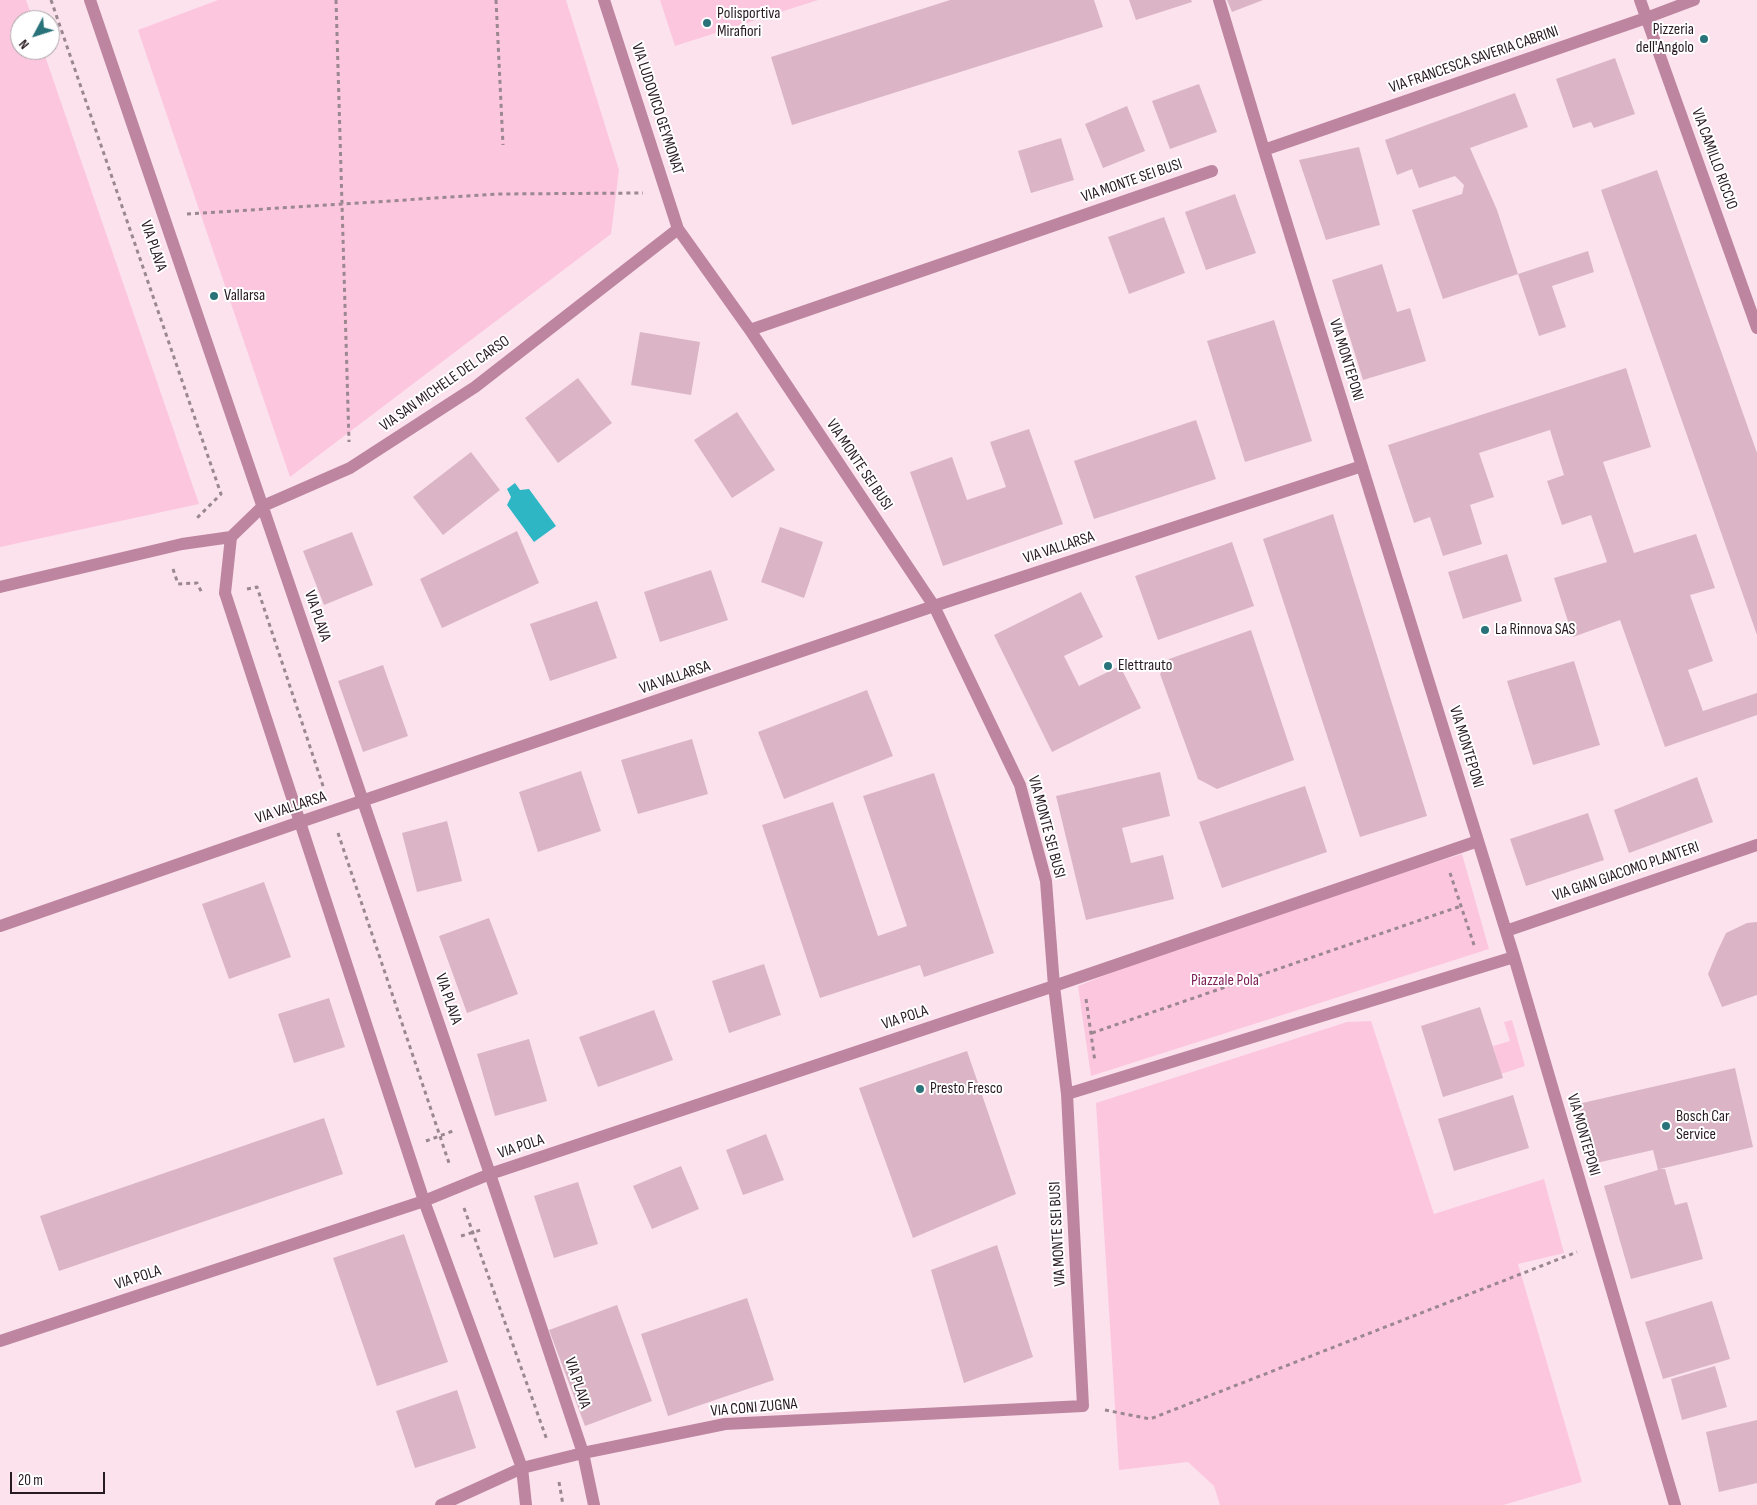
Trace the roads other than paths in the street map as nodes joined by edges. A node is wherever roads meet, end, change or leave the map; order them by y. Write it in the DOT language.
graph roads {
  1 [pos="90,0"];
  2 [pos="604,0"];
  3 [pos="1219,0"];
  4 [pos="1640,0"];
  5 [pos="1694,0"];
  6 [pos="1646,18"];
  7 [pos="1264,150"];
  8 [pos="1212,170"];
  9 [pos="678,228"];
  10 [pos="1757,328"];
  11 [pos="750,330"];
  12 [pos="1362,466"];
  13 [pos="263,506"];
  14 [pos="231,537"];
  15 [pos="0,588"];
  16 [pos="934,606"];
  17 [pos="363,802"];
  18 [pos="300,822"];
  19 [pos="1478,841"];
  20 [pos="1757,845"];
  21 [pos="0,926"];
  22 [pos="1506,931"];
  23 [pos="1514,957"];
  24 [pos="1054,986"];
  25 [pos="1067,1094"];
  26 [pos="490,1174"];
  27 [pos="424,1201"];
  28 [pos="0,1342"];
  29 [pos="1082,1406"];
  30 [pos="583,1453"];
  31 [pos="522,1468"];
  32 [pos="441,1505"];
  33 [pos="526,1505"];
  34 [pos="594,1505"];
  35 [pos="1675,1505"];
  1 -- 13 [label="street, VIA PLAVA"];
  2 -- 9 [label="street, VIA LUDOVICO GEYMONAT"];
  3 -- 7 [label="street, VIA MONTEPONI"];
  4 -- 6 [label="street, VIA CAMILLO RICCIO"];
  5 -- 6 [label="street, VIA FRANCESCA SAVERIA CABRINI"];
  6 -- 7 [label="street, VIA FRANCESCA SAVERIA CABRINI"];
  6 -- 10 [label="street, VIA CAMILLO RICCIO"];
  7 -- 12 [label="street, VIA MONTEPONI"];
  8 -- 11 [label="street, VIA MONTE SEI BUSI"];
  9 -- 11 [label="street, VIA MONTE SEI BUSI"];
  9 -- 13 [label="street, VIA SAN MICHELE DEL CARSO"];
  11 -- 16 [label="street, VIA MONTE SEI BUSI"];
  12 -- 16 [label="street, VIA VALLARSA"];
  12 -- 19 [label="street, VIA MONTEPONI"];
  13 -- 14 [label="street"];
  13 -- 17 [label="street, VIA PLAVA"];
  14 -- 15 [label="street"];
  14 -- 18 [label="street"];
  16 -- 17 [label="street, VIA VALLARSA"];
  16 -- 24 [label="street, VIA MONTE SEI BUSI"];
  17 -- 18 [label="street, VIA VALLARSA"];
  17 -- 26 [label="street, VIA PLAVA"];
  18 -- 21 [label="street, VIA VALLARSA"];
  18 -- 27 [label="street"];
  19 -- 22 [label="street, VIA MONTEPONI"];
  19 -- 24 [label="street"];
  20 -- 22 [label="street, VIA GIAN GIACOMO PLANTERI"];
  22 -- 23 [label="street, VIA MONTEPONI"];
  23 -- 25 [label="street"];
  23 -- 35 [label="street, VIA MONTEPONI"];
  24 -- 25 [label="street, VIA MONTE SEI BUSI"];
  24 -- 26 [label="street, VIA POLA"];
  25 -- 29 [label="street, VIA MONTE SEI BUSI"];
  26 -- 27 [label="street, VIA POLA"];
  26 -- 30 [label="street, VIA PLAVA"];
  27 -- 28 [label="street, VIA POLA"];
  27 -- 31 [label="street"];
  29 -- 30 [label="street, VIA CONI ZUGNA"];
  30 -- 31 [label="street, VIA CONI ZUGNA"];
  30 -- 34 [label="street, VIA PLAVA"];
  31 -- 32 [label="street, VIA CONI ZUGNA"];
  31 -- 33 [label="street"];
}
